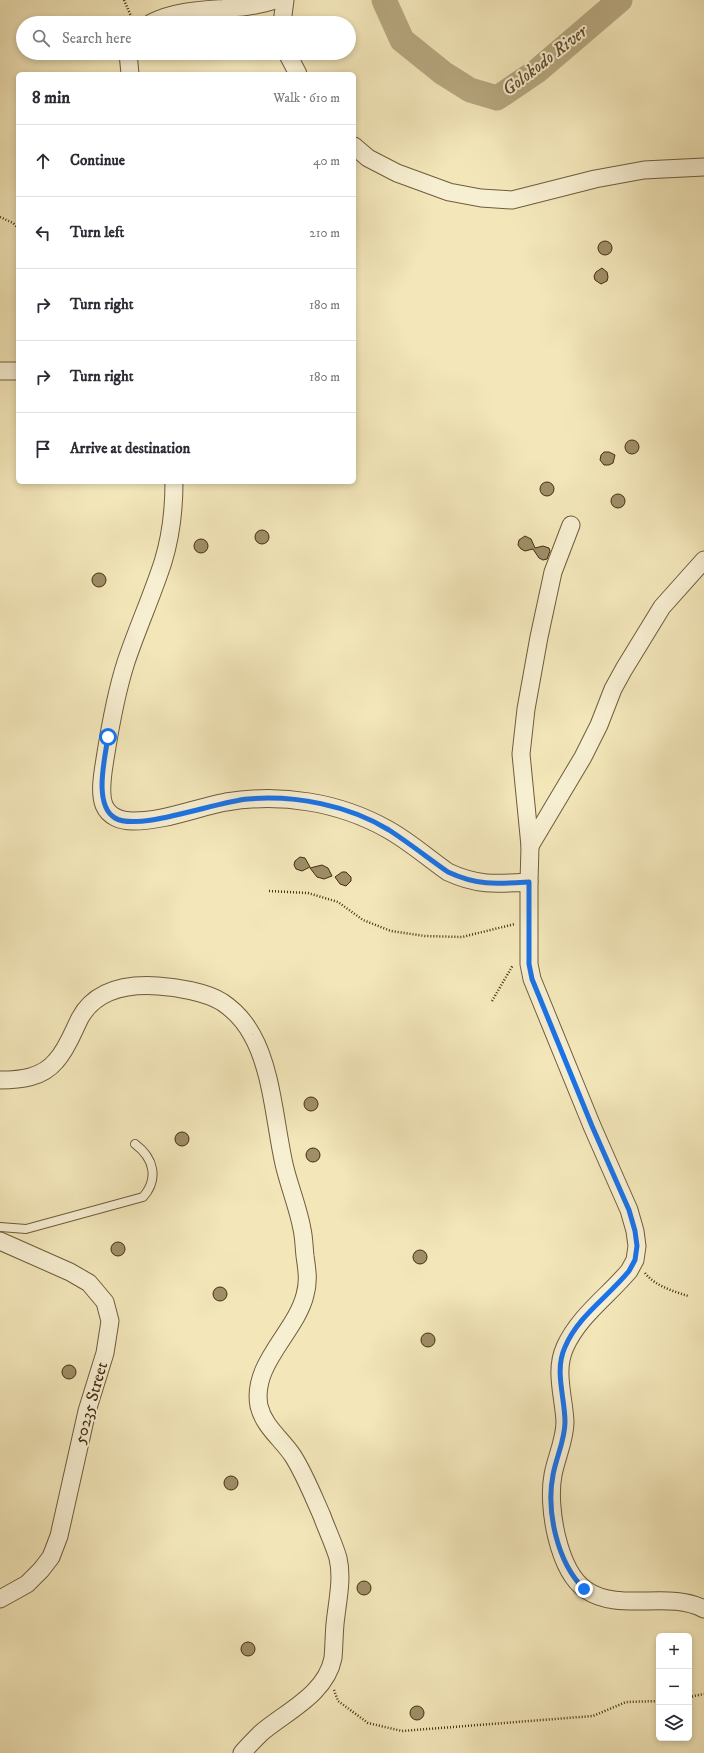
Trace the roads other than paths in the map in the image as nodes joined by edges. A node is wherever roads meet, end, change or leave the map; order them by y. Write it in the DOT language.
graph roads {
  1 [pos="275,0"];
  2 [pos="285,0"];
  3 [pos="174,16"];
  4 [pos="283,16"];
  5 [pos="129,60"];
  6 [pos="291,60"];
  7 [pos="130,72"];
  8 [pos="297,72"];
  9 [pos="356,148"];
  10 [pos="704,167"];
  11 [pos="0,371"];
  12 [pos="16,371"];
  13 [pos="174,484"];
  14 [pos="571,525"];
  15 [pos="704,560"];
  16 [pos="530,846"];
  17 [pos="529,882"];
  18 [pos="0,1080"];
  19 [pos="135,1144"];
  20 [pos="0,1226"];
  21 [pos="0,1241"];
  22 [pos="0,1599"];
  23 [pos="704,1609"];
  24 [pos="242,1753"];
  1 -- 3 [label="street"];
  2 -- 4 [label="street"];
  5 -- 7 [label="street"];
  6 -- 8 [label="street"];
  9 -- 10 [label="street"];
  11 -- 12 [label="street"];
  13 -- 17 [label="street"];
  14 -- 16 [label="street"];
  15 -- 16 [label="street"];
  16 -- 17 [label="street"];
  17 -- 23 [label="street"];
  18 -- 24 [label="street"];
  19 -- 20 [label="lane"];
  21 -- 22 [label="street, 50235 Street"];
}
